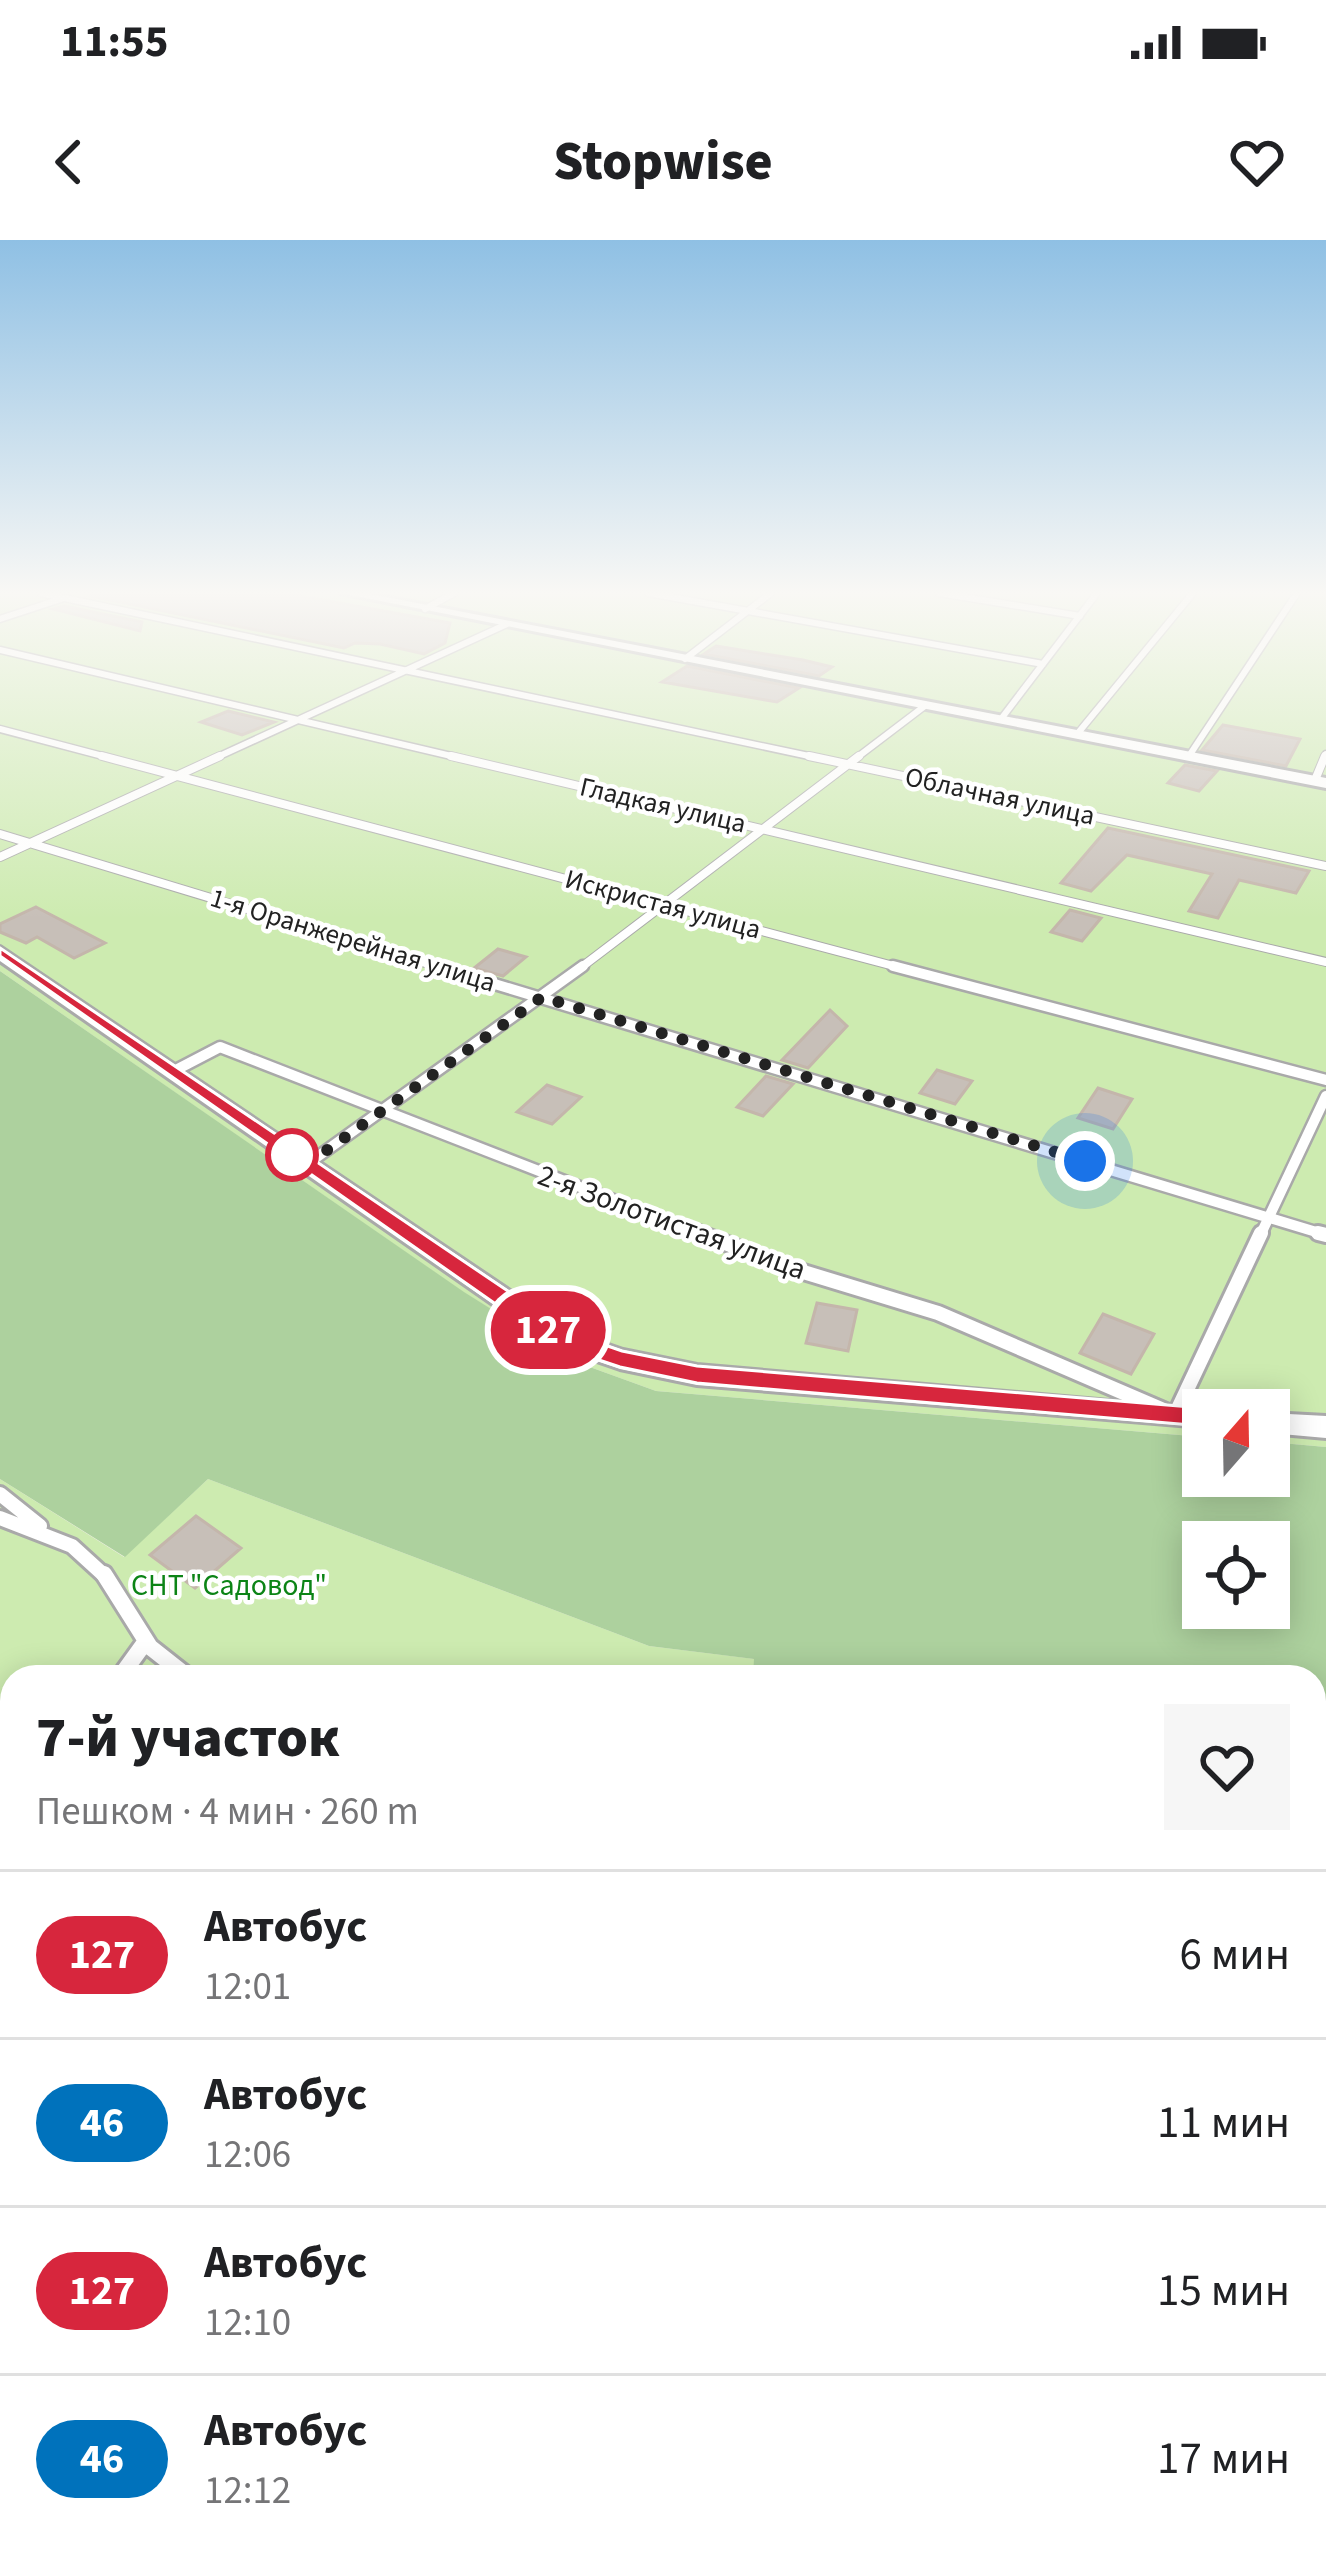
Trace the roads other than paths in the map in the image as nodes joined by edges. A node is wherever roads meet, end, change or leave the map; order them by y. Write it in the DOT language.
graph roads {
  1 [pos="223,702"];
  2 [pos="343,702"];
  3 [pos="557,702"];
  4 [pos="908,702"];
  5 [pos="1014,702"];
  6 [pos="1104,702"];
  7 [pos="1225,702"];
  8 [pos="926,705"];
  9 [pos="1001,719"];
  10 [pos="303,720"];
  11 [pos="0,729"];
  12 [pos="1078,733"];
  13 [pos="1326,754"];
  14 [pos="1189,756"];
  15 [pos="848,764"];
  16 [pos="179,776"];
  17 [pos="1320,782"];
  18 [pos="761,828"];
  19 [pos="0,834"];
  20 [pos="32,843"];
  21 [pos="0,857"];
  22 [pos="1326,866"];
  23 [pos="662,904"];
  24 [pos="0,953"];
  25 [pos="1326,962"];
  26 [pos="542,997"];
  27 [pos="172,1072"];
  28 [pos="1326,1080"];
  29 [pos="1326,1096"];
  30 [pos="382,1113"];
  31 [pos="306,1165"];
  32 [pos="1266,1216"];
  33 [pos="1326,1235"];
  34 [pos="1174,1415"];
  35 [pos="1182,1416"];
  36 [pos="1290,1424"];
  37 [pos="1326,1427"];
  38 [pos="0,1494"];
  39 [pos="0,1518"];
  40 [pos="44,1529"];
  41 [pos="146,1641"];
  42 [pos="129,1665"];
  43 [pos="166,1665"];
  1 -- 10 [label="lane, Гладкая улица"];
  2 -- 10 [label="lane"];
  3 -- 15 [label="lane, Облачная улица"];
  4 -- 8 [label="street"];
  5 -- 9 [label="lane"];
  6 -- 12 [label="lane"];
  7 -- 14 [label="lane"];
  8 -- 9 [label="street"];
  8 -- 15 [label="lane"];
  9 -- 12 [label="street"];
  10 -- 16 [label="lane"];
  10 -- 18 [label="lane, Гладкая улица"];
  11 -- 16 [label="lane, Искристая улица"];
  12 -- 14 [label="street"];
  13 -- 17 [label="lane"];
  14 -- 17 [label="street"];
  15 -- 18 [label="lane"];
  15 -- 22 [label="lane, Облачная улица"];
  16 -- 20 [label="lane"];
  16 -- 23 [label="lane, Искристая улица"];
  18 -- 23 [label="lane"];
  18 -- 25 [label="lane, Гладкая улица"];
  19 -- 20 [label="lane, 1-я Оранжерейная улица"];
  20 -- 21 [label="lane"];
  20 -- 26 [label="lane, 1-я Оранжерейная улица"];
  23 -- 26 [label="lane"];
  23 -- 28 [label="lane, Искристая улица"];
  24 -- 27 [label="street"];
  26 -- 30 [label="lane"];
  26 -- 32 [label="lane, 1-я Оранжерейная улица"];
  27 -- 30 [label="lane, 2-я Золотистая улица"];
  27 -- 31 [label="street"];
  29 -- 32 [label="lane"];
  30 -- 31 [label="lane"];
  30 -- 34 [label="lane, 2-я Золотистая улица"];
  31 -- 34 [label="street"];
  32 -- 33 [label="lane, 1-я Оранжерейная улица"];
  32 -- 34 [label="lane"];
  34 -- 35 [label="street"];
  36 -- 37 [label="street"];
  38 -- 40 [label="lane"];
  39 -- 40 [label="lane"];
  40 -- 41 [label="lane"];
  41 -- 42 [label="lane"];
  41 -- 43 [label="lane"];
}
